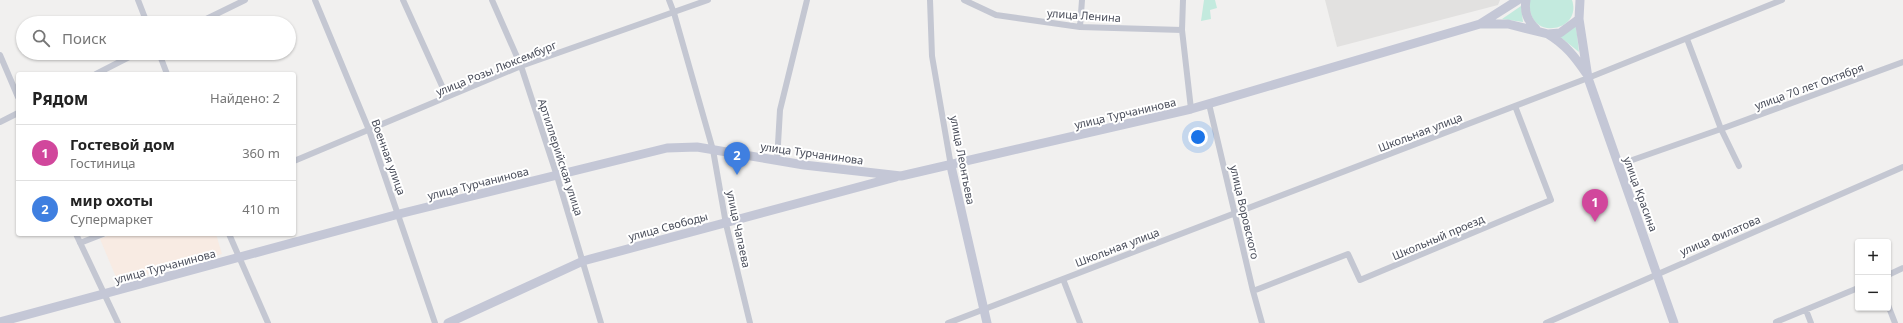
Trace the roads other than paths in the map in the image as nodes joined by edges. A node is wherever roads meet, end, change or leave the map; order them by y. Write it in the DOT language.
graph roads {
  1 [pos="138,0"];
  2 [pos="245,0"];
  3 [pos="315,0"];
  4 [pos="403,0"];
  5 [pos="492,0"];
  6 [pos="669,0"];
  7 [pos="708,0"];
  8 [pos="807,0"];
  9 [pos="930,0"];
  10 [pos="964,0"];
  11 [pos="1082,0"];
  12 [pos="1183,0"];
  13 [pos="1518,0"];
  14 [pos="1526,0"];
  15 [pos="1782,0"];
  16 [pos="1581,3"];
  17 [pos="674,13"];
  18 [pos="144,16"];
  19 [pos="212,16"];
  20 [pos="1579,19"];
  21 [pos="1480,24"];
  22 [pos="1080,26"];
  23 [pos="1182,30"];
  24 [pos="1538,31"];
  25 [pos="1548,34"];
  26 [pos="1687,39"];
  27 [pos="0,55"];
  28 [pos="123,60"];
  29 [pos="161,60"];
  30 [pos="1903,62"];
  31 [pos="521,66"];
  32 [pos="100,72"];
  33 [pos="165,72"];
  34 [pos="1587,76"];
  35 [pos="16,92"];
  36 [pos="447,97"];
  37 [pos="1209,104"];
  38 [pos="1515,106"];
  39 [pos="1191,109"];
  40 [pos="16,114"];
  41 [pos="0,122"];
  42 [pos="1721,129"];
  43 [pos="369,130"];
  44 [pos="714,150"];
  45 [pos="296,160"];
  46 [pos="776,161"];
  47 [pos="1618,165"];
  48 [pos="951,166"];
  49 [pos="1740,166"];
  50 [pos="1903,167"];
  51 [pos="557,176"];
  52 [pos="902,176"];
  53 [pos="1235,213"];
  54 [pos="399,214"];
  55 [pos="726,224"];
  56 [pos="77,236"];
  57 [pos="98,236"];
  58 [pos="230,236"];
  59 [pos="80,244"];
  60 [pos="239,258"];
  61 [pos="583,261"];
  62 [pos="1903,268"];
  63 [pos="1657,273"];
  64 [pos="1891,274"];
  65 [pos="1063,278"];
  66 [pos="1855,289"];
  67 [pos="1253,291"];
  68 [pos="105,294"];
  69 [pos="983,309"];
  70 [pos="1806,310"];
  71 [pos="1890,311"];
  72 [pos="0,322"];
  73 [pos="1776,322"];
  74 [pos="118,323"];
  75 [pos="268,323"];
  76 [pos="435,323"];
  77 [pos="448,323"];
  78 [pos="601,323"];
  79 [pos="750,323"];
  80 [pos="948,323"];
  81 [pos="987,323"];
  82 [pos="1080,323"];
  83 [pos="1262,323"];
  84 [pos="1546,323"];
  85 [pos="1674,323"];
  86 [pos="1811,323"];
  87 [pos="1895,323"];
  1 -- 18 [label="street"];
  2 -- 19 [label="street"];
  3 -- 43 [label="street, Военная улица"];
  4 -- 36 [label="street"];
  5 -- 31 [label="street, Артиллерийская улица"];
  6 -- 17 [label="street, улица Чапаева"];
  7 -- 17 [label="street, улица Розы Люксембург"];
  8 -- 46 [label="street"];
  9 -- 48 [label="street, улица Леонтьева"];
  10 -- 22 [label="street, улица Ленина"];
  11 -- 22 [label="street"];
  12 -- 23 [label="street"];
  13 -- 21 [label="street, улица Турчанинова"];
  14 -- 24 [label="street"];
  15 -- 26 [label="street, Школьная улица"];
  16 -- 20 [label="street, улица Красина"];
  17 -- 31 [label="street, улица Розы Люксембург"];
  17 -- 44 [label="street, улица Чапаева"];
  20 -- 25 [label="street"];
  20 -- 34 [label="street, улица Красина"];
  21 -- 24 [label="street, улица Турчанинова"];
  21 -- 37 [label="street, улица Турчанинова"];
  22 -- 23 [label="street, улица Ленина"];
  23 -- 39 [label="street"];
  24 -- 25 [label="street, улица Турчанинова"];
  25 -- 34 [label="street, улица Красина"];
  26 -- 34 [label="street, Школьная улица"];
  26 -- 42 [label="street"];
  27 -- 35 [label="street"];
  28 -- 32 [label="street"];
  29 -- 33 [label="street"];
  30 -- 42 [label="street, улица 70 лет Октября"];
  31 -- 36 [label="street, улица Розы Люксембург"];
  31 -- 51 [label="street, Артиллерийская улица"];
  34 -- 38 [label="street, Школьная улица"];
  34 -- 47 [label="street, улица Красина"];
  36 -- 43 [label="street, улица Розы Люксембург"];
  37 -- 39 [label="street, улица Турчанинова"];
  37 -- 53 [label="street, улица Воровского"];
  38 -- 53 [label="street, Школьная улица"];
  38 -- 67 [label="street, Школьный проезд"];
  39 -- 48 [label="street, улица Турчанинова"];
  40 -- 41 [label="street"];
  42 -- 47 [label="street, улица 70 лет Октября"];
  42 -- 49 [label="street"];
  43 -- 45 [label="street, улица Розы Люксембург"];
  43 -- 54 [label="street, Военная улица"];
  44 -- 46 [label="street, улица Турчанинова"];
  44 -- 51 [label="street, улица Турчанинова"];
  44 -- 55 [label="street, улица Чапаева"];
  46 -- 52 [label="street, улица Турчанинова"];
  47 -- 63 [label="street, улица Красина"];
  48 -- 52 [label="street, улица Турчанинова"];
  48 -- 69 [label="street, улица Леонтьева"];
  50 -- 63 [label="street, улица Филатова"];
  51 -- 54 [label="street, улица Турчанинова"];
  51 -- 61 [label="street, Артиллерийская улица"];
  52 -- 55 [label="street, улица Свободы"];
  53 -- 65 [label="street, Школьная улица"];
  53 -- 67 [label="street, улица Воровского"];
  54 -- 60 [label="street, улица Турчанинова"];
  54 -- 76 [label="street, Военная улица"];
  55 -- 61 [label="street, улица Свободы"];
  55 -- 79 [label="street, улица Чапаева"];
  56 -- 59 [label="street"];
  57 -- 59 [label="street"];
  58 -- 60 [label="street"];
  59 -- 68 [label="street"];
  60 -- 68 [label="street, улица Турчанинова"];
  60 -- 75 [label="street"];
  61 -- 77 [label="street, улица Свободы"];
  61 -- 78 [label="street, Артиллерийская улица"];
  62 -- 64 [label="street"];
  63 -- 84 [label="street, улица Филатова"];
  63 -- 85 [label="street, улица Красина"];
  65 -- 69 [label="street, Школьная улица"];
  65 -- 82 [label="street"];
  66 -- 70 [label="street"];
  67 -- 83 [label="street, улица Воровского"];
  68 -- 72 [label="street, улица Турчанинова"];
  68 -- 74 [label="street"];
  69 -- 80 [label="street, Школьная улица"];
  69 -- 81 [label="street, улица Леонтьева"];
  70 -- 73 [label="street"];
  70 -- 86 [label="street"];
  71 -- 87 [label="street"];
}
